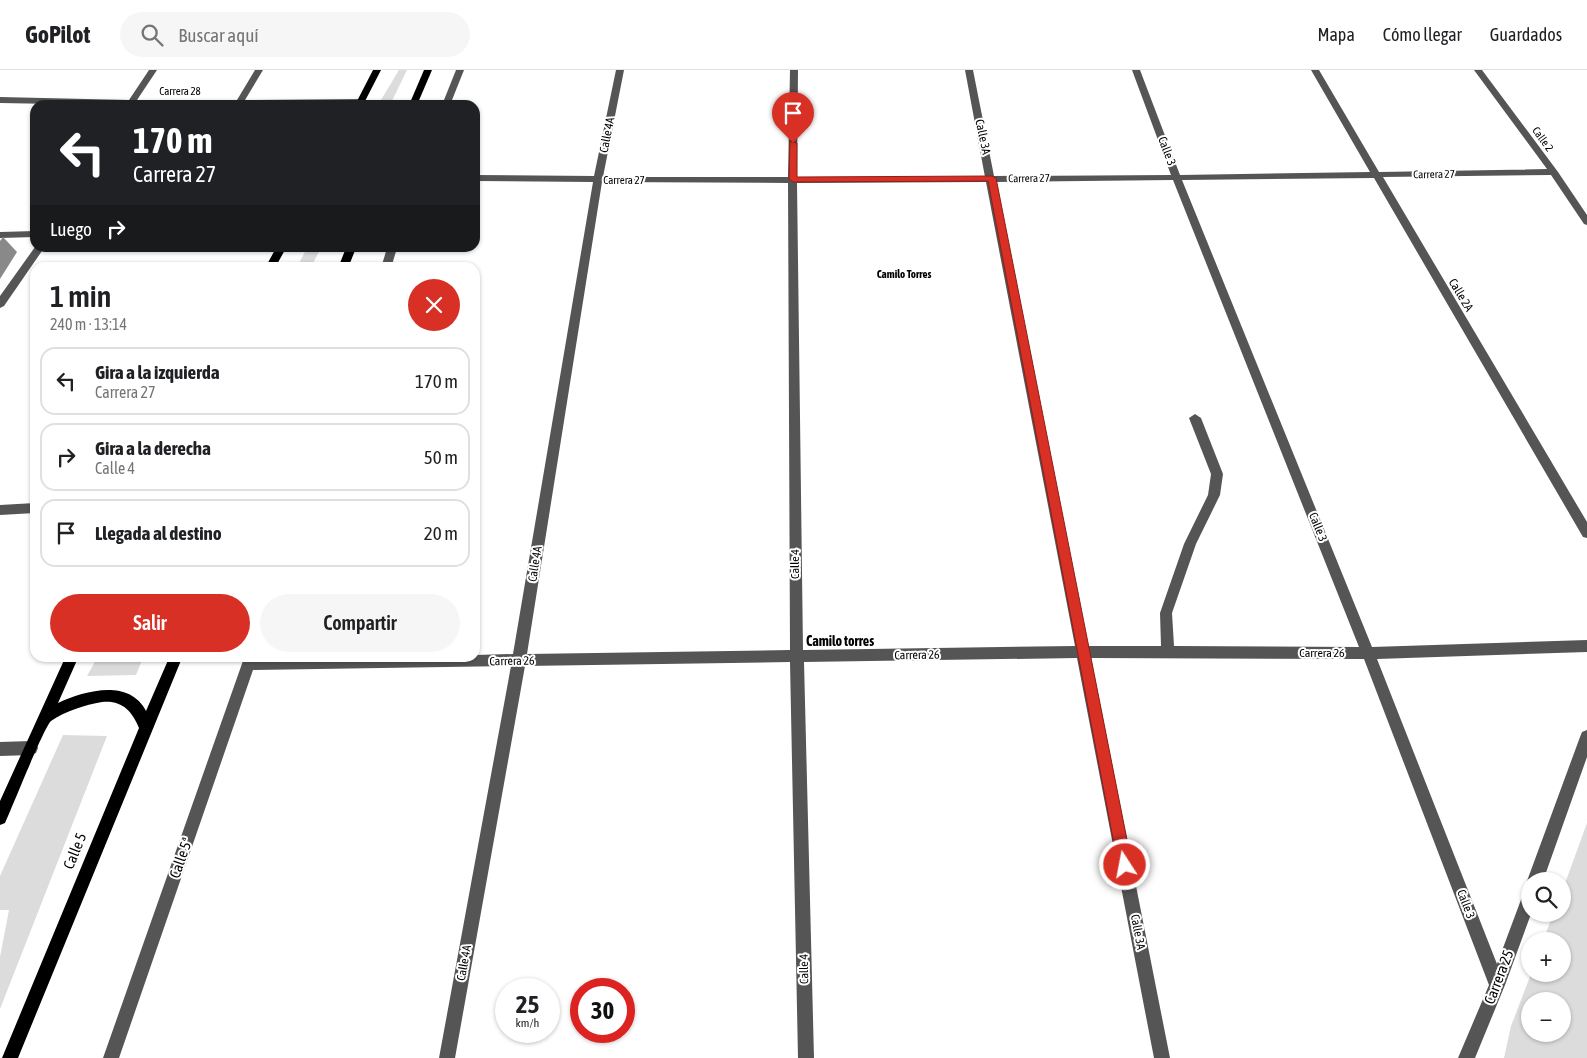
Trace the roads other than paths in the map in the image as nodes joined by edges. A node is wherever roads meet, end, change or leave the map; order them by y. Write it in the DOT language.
graph roads {
  1 [pos="153,70"];
  2 [pos="259,70"];
  3 [pos="377,70"];
  4 [pos="428,70"];
  5 [pos="460,70"];
  6 [pos="620,70"];
  7 [pos="794,70"];
  8 [pos="969,70"];
  9 [pos="1136,70"];
  10 [pos="1315,70"];
  11 [pos="1478,70"];
  12 [pos="0,100"];
  13 [pos="133,100"];
  14 [pos="241,100"];
  15 [pos="362,100"];
  16 [pos="415,100"];
  17 [pos="448,100"];
  18 [pos="30,101"];
  19 [pos="1554,172"];
  20 [pos="1375,175"];
  21 [pos="1176,176"];
  22 [pos="480,178"];
  23 [pos="992,178"];
  24 [pos="793,179"];
  25 [pos="598,180"];
  26 [pos="1587,222"];
  27 [pos="30,234"];
  28 [pos="0,235"];
  29 [pos="36,252"];
  30 [pos="0,304"];
  31 [pos="1195,418"];
  32 [pos="30,508"];
  33 [pos="0,510"];
  34 [pos="1587,533"];
  35 [pos="1587,646"];
  36 [pos="1083,652"];
  37 [pos="1168,652"];
  38 [pos="1368,652"];
  39 [pos="796,657"];
  40 [pos="480,661"];
  41 [pos="519,661"];
  42 [pos="69,662"];
  43 [pos="173,662"];
  44 [pos="249,662"];
  45 [pos="44,718"];
  46 [pos="145,725"];
  47 [pos="1587,737"];
  48 [pos="0,748"];
  49 [pos="31,748"];
  50 [pos="0,818"];
  51 [pos="1538,872"];
  52 [pos="1521,919"];
  53 [pos="1497,985"];
  54 [pos="10,1058"];
  55 [pos="111,1058"];
  56 [pos="447,1058"];
  57 [pos="806,1058"];
  58 [pos="1162,1058"];
  59 [pos="1466,1058"];
  1 -- 13 [label="street"];
  2 -- 14 [label="street"];
  3 -- 15 [label="main road"];
  4 -- 16 [label="main road"];
  5 -- 17 [label="street"];
  6 -- 25 [label="street, Calle 4A"];
  7 -- 24 [label="street, Calle 4"];
  8 -- 23 [label="street, Calle 3A"];
  9 -- 21 [label="street, Calle 3"];
  10 -- 20 [label="street, Calle 2A"];
  11 -- 19 [label="street, Calle 2"];
  12 -- 18 [label="street, Carrera 28"];
  19 -- 20 [label="street, Carrera 27"];
  19 -- 26 [label="street, Calle 2"];
  20 -- 21 [label="street, Carrera 27"];
  20 -- 34 [label="street, Calle 2A"];
  21 -- 23 [label="street, Carrera 27"];
  21 -- 38 [label="street, Calle 3"];
  22 -- 25 [label="street, Carrera 27"];
  23 -- 24 [label="street, Carrera 27"];
  23 -- 36 [label="street, Calle 3A"];
  24 -- 25 [label="street, Carrera 27"];
  24 -- 39 [label="street, Calle 4"];
  25 -- 41 [label="street, Calle 4A"];
  27 -- 28 [label="street"];
  29 -- 30 [label="street"];
  31 -- 37 [label="street"];
  32 -- 33 [label="street"];
  35 -- 38 [label="street, Carrera 26"];
  36 -- 37 [label="street, Carrera 26"];
  36 -- 39 [label="street, Carrera 26"];
  36 -- 58 [label="street, Calle 3A"];
  37 -- 38 [label="street, Carrera 26"];
  38 -- 53 [label="street, Calle 3"];
  39 -- 41 [label="street, Carrera 26"];
  39 -- 57 [label="street, Calle 4"];
  40 -- 41 [label="street, Carrera 26"];
  41 -- 56 [label="street, Calle 4A"];
  42 -- 45 [label="main road"];
  43 -- 46 [label="main road, Calle 5"];
  44 -- 55 [label="street, Calle 5ª"];
  45 -- 46 [label="main road"];
  45 -- 49 [label="main road"];
  46 -- 54 [label="main road, Calle 5"];
  47 -- 51 [label="street"];
  48 -- 49 [label="street"];
  49 -- 50 [label="main road"];
  52 -- 53 [label="street, Carrera 25"];
  53 -- 59 [label="street, Carrera 25"];
}
